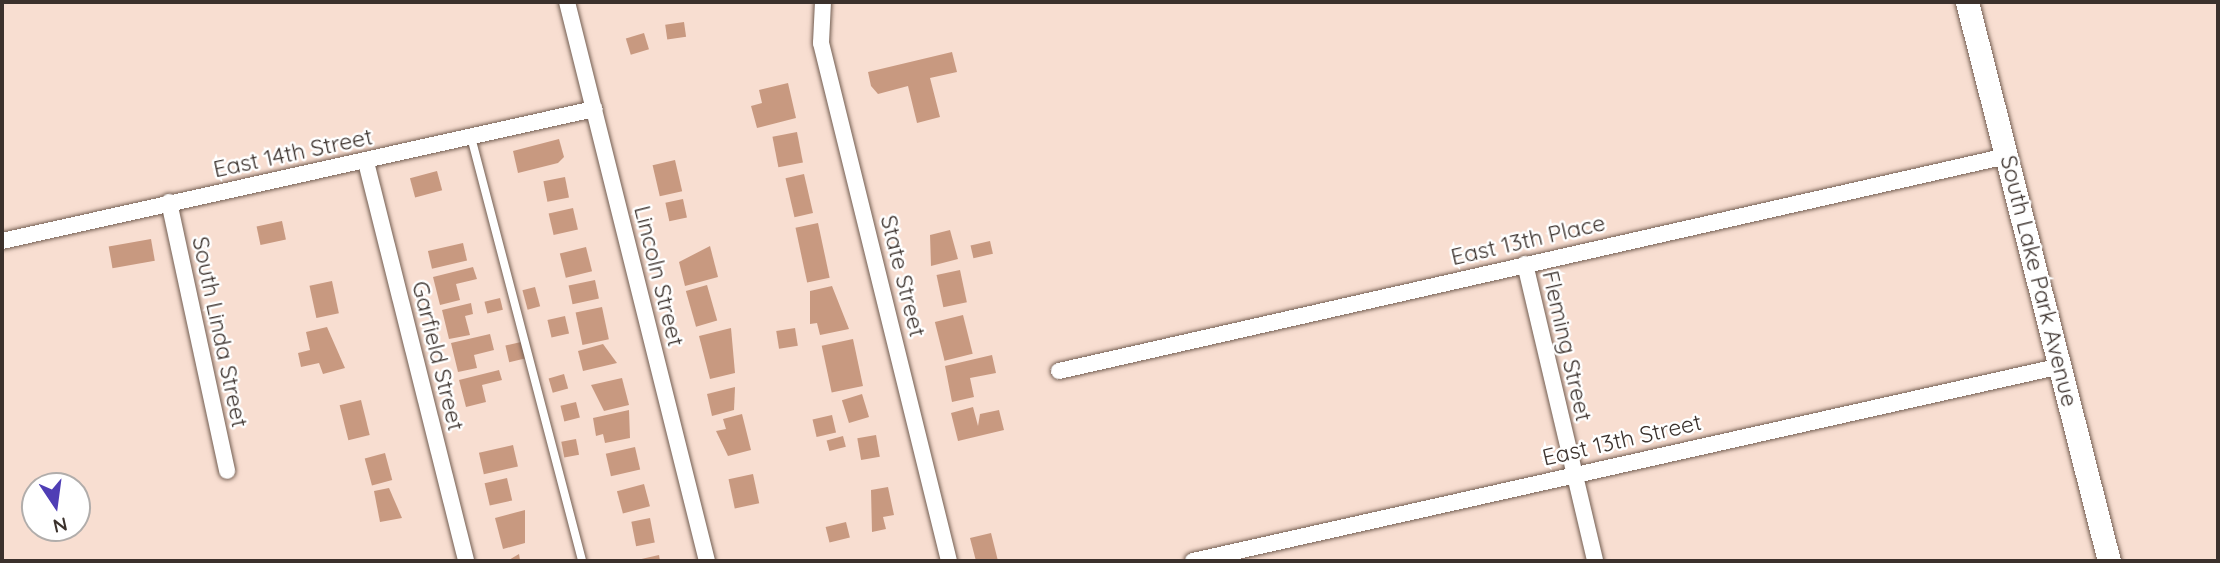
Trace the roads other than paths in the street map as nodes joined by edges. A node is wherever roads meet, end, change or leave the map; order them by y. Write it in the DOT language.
graph roads {
  1 [pos="567,2"];
  2 [pos="823,2"];
  3 [pos="1967,2"];
  4 [pos="593,109"];
  5 [pos="471,137"];
  6 [pos="2007,156"];
  7 [pos="366,162"];
  8 [pos="169,202"];
  9 [pos="2,241"];
  10 [pos="1525,264"];
  11 [pos="2061,366"];
  12 [pos="1059,371"];
  13 [pos="227,471"];
  14 [pos="1573,474"];
  15 [pos="466,561"];
  16 [pos="582,561"];
  17 [pos="707,561"];
  18 [pos="950,561"];
  19 [pos="1193,561"];
  20 [pos="1595,561"];
  21 [pos="2109,561"];
  1 -- 4 [label="street, Lincoln Street"];
  2 -- 18 [label="street, State Street"];
  3 -- 6 [label="main road, South Lake Park Avenue"];
  4 -- 5 [label="street, East 14th Street"];
  4 -- 17 [label="street, Lincoln Street"];
  5 -- 7 [label="street, East 14th Street"];
  5 -- 16 [label="lane"];
  6 -- 10 [label="street, East 13th Place"];
  6 -- 11 [label="main road, South Lake Park Avenue"];
  7 -- 8 [label="street, East 14th Street"];
  7 -- 15 [label="street, Garfield Street"];
  8 -- 9 [label="street, East 14th Street"];
  8 -- 13 [label="street, South Linda Street"];
  10 -- 12 [label="street, East 13th Place"];
  10 -- 14 [label="street, Fleming Street"];
  11 -- 14 [label="street, East 13th Street"];
  11 -- 21 [label="main road, South Lake Park Avenue"];
  14 -- 19 [label="street, East 13th Street"];
  14 -- 20 [label="street, Fleming Street"];
}
